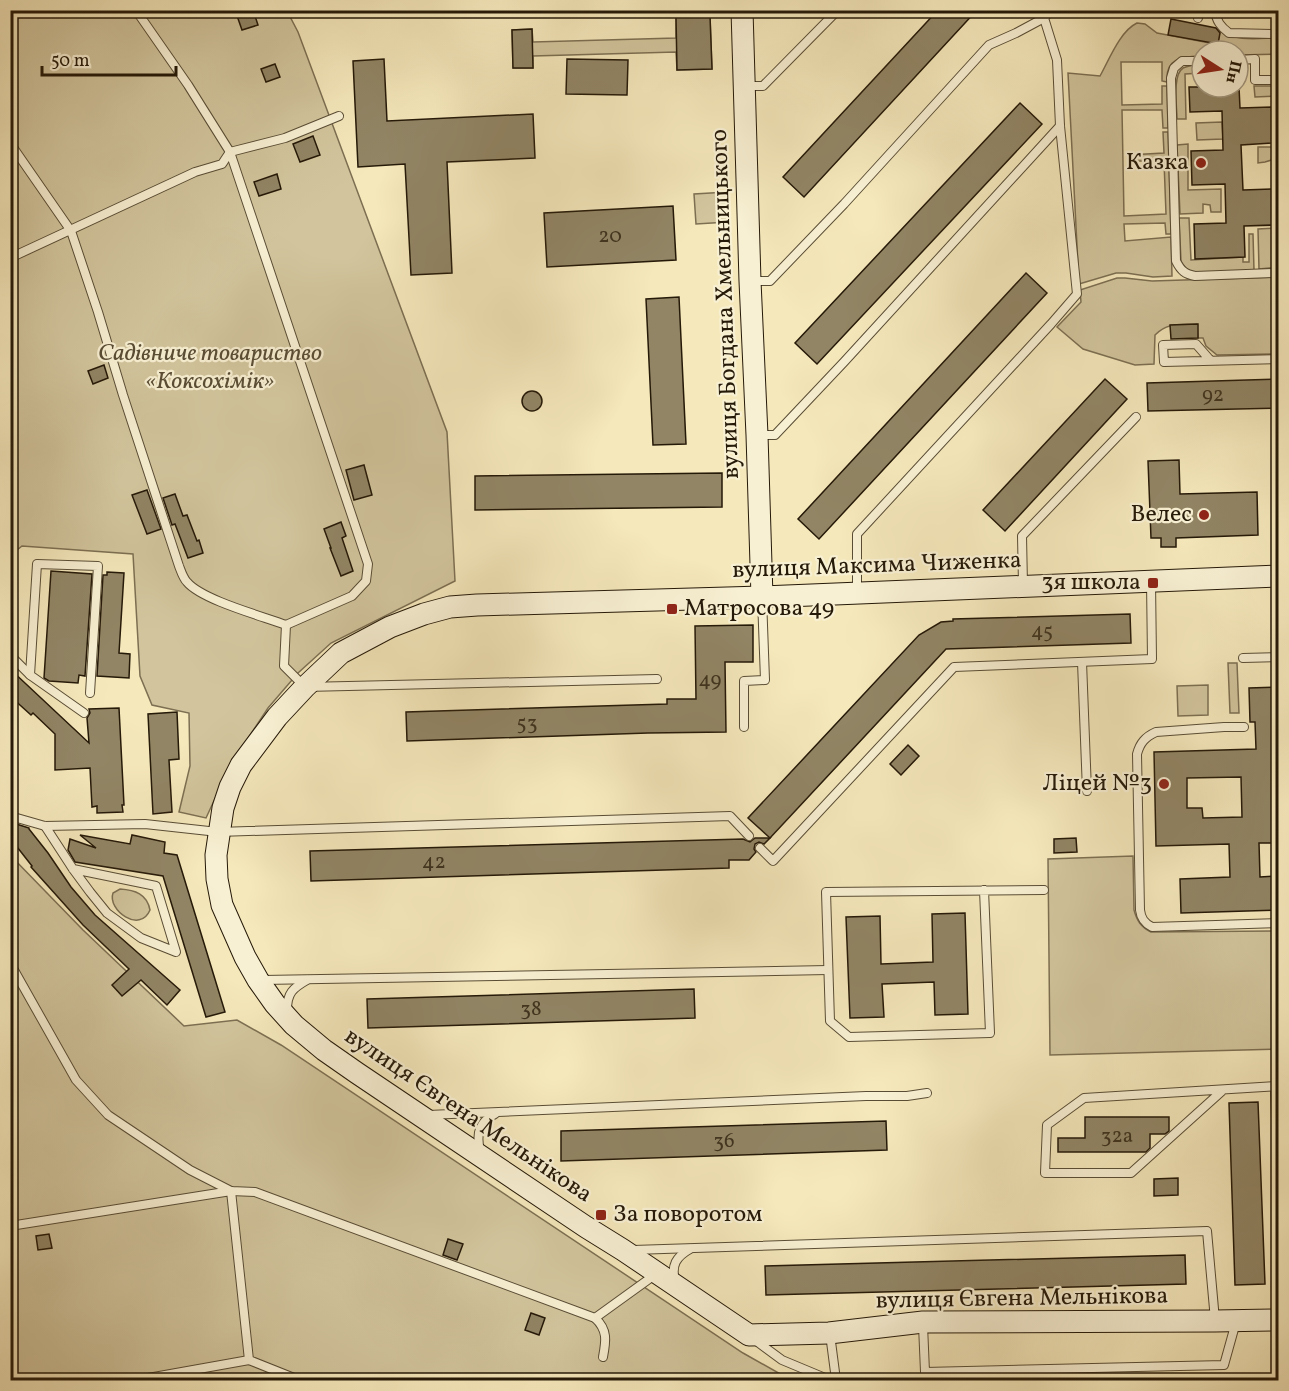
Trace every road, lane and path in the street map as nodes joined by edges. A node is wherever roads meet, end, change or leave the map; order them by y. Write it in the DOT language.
graph roads {
  1 [pos="137,10"];
  2 [pos="742,10"];
  3 [pos="838,10"];
  4 [pos="1051,10"];
  5 [pos="1215,10"];
  6 [pos="1044,18"];
  7 [pos="1278,34"];
  8 [pos="1250,59"];
  9 [pos="1190,61"];
  10 [pos="1278,80"];
  11 [pos="744,86"];
  12 [pos="339,116"];
  13 [pos="1060,126"];
  14 [pos="10,143"];
  15 [pos="230,152"];
  16 [pos="71,231"];
  17 [pos="10,258"];
  18 [pos="1278,272"];
  19 [pos="750,281"];
  20 [pos="1278,359"];
  21 [pos="1210,360"];
  22 [pos="1136,417"];
  23 [pos="757,435"];
  24 [pos="1278,576"];
  25 [pos="1151,581"];
  26 [pos="1023,586"];
  27 [pos="857,593"];
  28 [pos="762,597"];
  29 [pos="477,605"];
  30 [pos="286,625"];
  31 [pos="10,655"];
  32 [pos="1278,657"];
  33 [pos="1243,658"];
  34 [pos="1082,662"];
  35 [pos="30,675"];
  36 [pos="657,679"];
  37 [pos="305,687"];
  38 [pos="90,693"];
  39 [pos="84,713"];
  40 [pos="744,727"];
  41 [pos="1244,727"];
  42 [pos="1087,791"];
  43 [pos="10,816"];
  44 [pos="45,826"];
  45 [pos="218,832"];
  46 [pos="749,836"];
  47 [pos="760,848"];
  48 [pos="73,869"];
  49 [pos="984,890"];
  50 [pos="1044,890"];
  51 [pos="1278,923"];
  52 [pos="10,963"];
  53 [pos="828,970"];
  54 [pos="308,979"];
  55 [pos="258,980"];
  56 [pos="289,1020"];
  57 [pos="1277,1086"];
  58 [pos="1222,1090"];
  59 [pos="927,1093"];
  60 [pos="497,1112"];
  61 [pos="421,1116"];
  62 [pos="485,1160"];
  63 [pos="1278,1184"];
  64 [pos="231,1191"];
  65 [pos="10,1226"];
  66 [pos="691,1248"];
  67 [pos="624,1250"];
  68 [pos="657,1273"];
  69 [pos="678,1287"];
  70 [pos="596,1318"];
  71 [pos="1278,1320"];
  72 [pos="1226,1321"];
  73 [pos="923,1322"];
  74 [pos="829,1333"];
  75 [pos="749,1335"];
  76 [pos="603,1357"];
  77 [pos="249,1360"];
  78 [pos="137,1380"];
  79 [pos="299,1380"];
  80 [pos="830,1380"];
  81 [pos="836,1380"];
  1 -- 15 [label="lane"];
  2 -- 11 [label="street, вулиця Богдана Хмельницького"];
  3 -- 11 [label="lane"];
  4 -- 6 [label="lane"];
  5 -- 7 [label="lane"];
  6 -- 13 [label="lane"];
  6 -- 19 [label="lane"];
  8 -- 10 [label="lane"];
  9 -- 18 [label="lane"];
  11 -- 19 [label="street, вулиця Богдана Хмельницького"];
  12 -- 15 [label="lane"];
  13 -- 23 [label="lane"];
  13 -- 27 [label="lane"];
  14 -- 16 [label="lane"];
  15 -- 16 [label="lane"];
  15 -- 30 [label="lane"];
  16 -- 17 [label="lane"];
  16 -- 30 [label="lane"];
  19 -- 23 [label="street, вулиця Богдана Хмельницького"];
  20 -- 21 [label="lane"];
  21 -- 21 [label="lane"];
  22 -- 26 [label="lane"];
  23 -- 28 [label="street, вулиця Богдана Хмельницького"];
  24 -- 25 [label="street, вулиця Максима Чиженка"];
  25 -- 26 [label="street, вулиця Максима Чиженка"];
  25 -- 34 [label="lane"];
  26 -- 27 [label="street, вулиця Максима Чиженка"];
  27 -- 28 [label="street, вулиця Максима Чиженка"];
  28 -- 29 [label="street, вулиця Максима Чиженка"];
  28 -- 40 [label="lane"];
  29 -- 37 [label="street, вулиця Євгена Мельнікова"];
  30 -- 37 [label="lane"];
  31 -- 35 [label="lane"];
  32 -- 33 [label="lane"];
  34 -- 42 [label="lane"];
  34 -- 47 [label="lane"];
  35 -- 38 [label="lane"];
  35 -- 39 [label="lane"];
  36 -- 37 [label="lane"];
  37 -- 45 [label="street, вулиця Євгена Мельнікова"];
  41 -- 51 [label="lane"];
  43 -- 44 [label="lane"];
  44 -- 45 [label="lane"];
  44 -- 48 [label="lane"];
  45 -- 46 [label="lane"];
  45 -- 55 [label="street, вулиця Євгена Мельнікова"];
  48 -- 48 [label="lane"];
  49 -- 50 [label="lane"];
  49 -- 53 [label="lane"];
  49 -- 53 [label="lane"];
  52 -- 64 [label="lane"];
  53 -- 54 [label="lane"];
  54 -- 55 [label="lane"];
  54 -- 56 [label="lane"];
  55 -- 56 [label="street, вулиця Євгена Мельнікова"];
  56 -- 61 [label="street, вулиця Євгена Мельнікова"];
  57 -- 58 [label="lane"];
  57 -- 63 [label="lane"];
  58 -- 58 [label="lane"];
  59 -- 60 [label="lane"];
  60 -- 61 [label="lane"];
  60 -- 62 [label="lane"];
  61 -- 62 [label="street, вулиця Євгена Мельнікова"];
  62 -- 67 [label="street, вулиця Євгена Мельнікова"];
  64 -- 65 [label="lane"];
  64 -- 70 [label="lane"];
  64 -- 77 [label="lane"];
  66 -- 67 [label="lane"];
  66 -- 69 [label="lane"];
  66 -- 72 [label="lane"];
  67 -- 68 [label="street, вулиця Євгена Мельнікова"];
  68 -- 69 [label="street, вулиця Євгена Мельнікова"];
  68 -- 70 [label="lane"];
  69 -- 75 [label="street, вулиця Євгена Мельнікова"];
  70 -- 76 [label="lane"];
  71 -- 72 [label="street, вулиця Євгена Мельнікова"];
  72 -- 73 [label="street, вулиця Євгена Мельнікова"];
  72 -- 73 [label="lane"];
  73 -- 74 [label="street, вулиця Євгена Мельнікова"];
  74 -- 75 [label="street, вулиця Євгена Мельнікова"];
  74 -- 81 [label="lane"];
  75 -- 80 [label="lane"];
  77 -- 78 [label="lane"];
  77 -- 79 [label="lane"];
}
